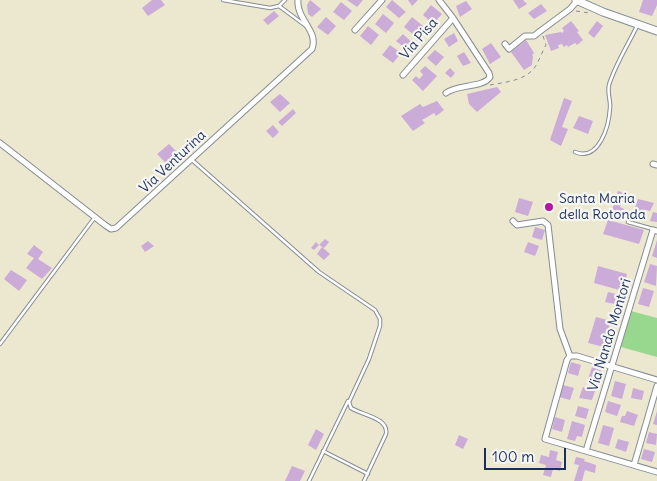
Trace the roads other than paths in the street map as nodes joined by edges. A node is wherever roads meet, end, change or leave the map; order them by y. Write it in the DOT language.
graph roads {
  1 [pos="223,0"];
  2 [pos="285,0"];
  3 [pos="298,0"];
  4 [pos="382,0"];
  5 [pos="439,0"];
  6 [pos="576,0"];
  7 [pos="279,6"];
  8 [pos="453,18"];
  9 [pos="638,25"];
  10 [pos="307,27"];
  11 [pos="355,30"];
  12 [pos="657,32"];
  13 [pos="505,44"];
  14 [pos="403,75"];
  15 [pos="446,93"];
  16 [pos="0,143"];
  17 [pos="575,152"];
  18 [pos="192,160"];
  19 [pos="95,217"];
  20 [pos="513,221"];
  21 [pos="628,222"];
  22 [pos="655,230"];
  23 [pos="0,344"];
  24 [pos="570,356"];
  25 [pos="612,368"];
  26 [pos="657,380"];
  27 [pos="657,386"];
  28 [pos="349,400"];
  29 [pos="323,451"];
  30 [pos="586,451"];
  31 [pos="634,465"];
  32 [pos="657,472"];
  33 [pos="368,474"];
  34 [pos="309,481"];
  35 [pos="364,481"];
  1 -- 7 [label="lane"];
  2 -- 7 [label="lane"];
  3 -- 10 [label="street, Via Venturina"];
  4 -- 11 [label="street"];
  5 -- 8 [label="street"];
  6 -- 9 [label="main road"];
  6 -- 13 [label="street"];
  7 -- 10 [label="lane"];
  8 -- 14 [label="street, Via Pisa"];
  8 -- 15 [label="street"];
  9 -- 12 [label="main road"];
  9 -- 17 [label="lane"];
  10 -- 18 [label="street, Via Venturina"];
  16 -- 19 [label="street, Via Venturina"];
  18 -- 19 [label="street, Via Venturina"];
  18 -- 28 [label="lane"];
  19 -- 23 [label="lane"];
  20 -- 24 [label="street"];
  21 -- 22 [label="lane"];
  22 -- 25 [label="street, Via Nando Montori"];
  24 -- 25 [label="street"];
  24 -- 30 [label="street"];
  25 -- 26 [label="street"];
  25 -- 30 [label="street, Via Nando Montori"];
  27 -- 31 [label="street"];
  28 -- 29 [label="lane"];
  28 -- 33 [label="lane"];
  29 -- 33 [label="lane"];
  29 -- 34 [label="lane"];
  30 -- 31 [label="street"];
  31 -- 32 [label="street"];
  33 -- 35 [label="lane"];
}
